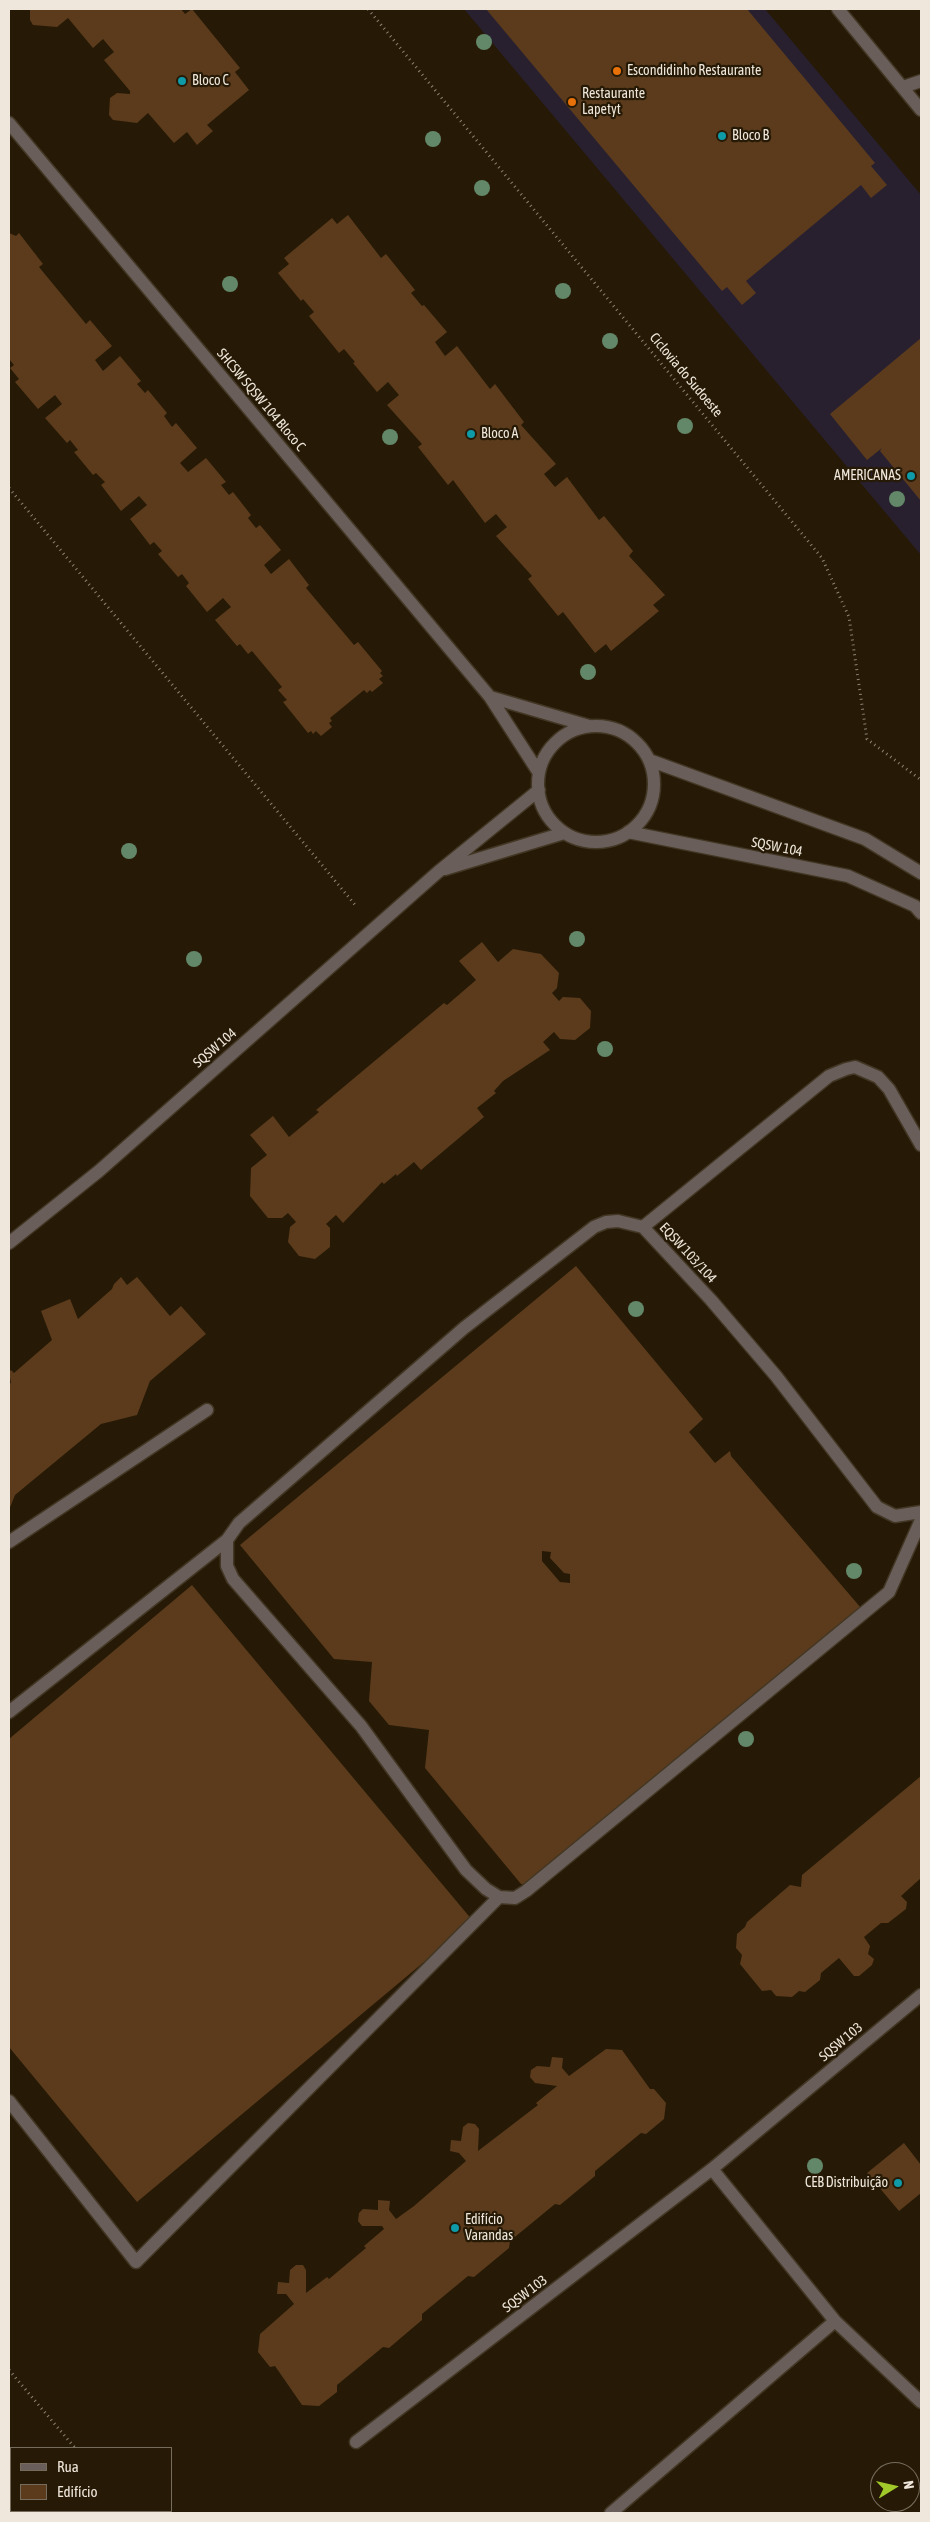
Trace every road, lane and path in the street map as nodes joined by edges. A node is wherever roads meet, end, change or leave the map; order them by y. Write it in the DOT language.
graph roads {
  1 [pos="368,9"];
  2 [pos="838,9"];
  3 [pos="921,81"];
  4 [pos="903,87"];
  5 [pos="921,110"];
  6 [pos="9,123"];
  7 [pos="9,488"];
  8 [pos="490,697"];
  9 [pos="591,726"];
  10 [pos="649,760"];
  11 [pos="539,773"];
  12 [pos="921,780"];
  13 [pos="539,790"];
  14 [pos="628,832"];
  15 [pos="564,833"];
  16 [pos="438,872"];
  17 [pos="921,874"];
  18 [pos="919,905"];
  19 [pos="374,928"];
  20 [pos="919,1137"];
  21 [pos="643,1227"];
  22 [pos="9,1243"];
  23 [pos="207,1410"];
  24 [pos="921,1512"];
  25 [pos="921,1520"];
  26 [pos="227,1540"];
  27 [pos="9,1542"];
  28 [pos="9,1712"];
  29 [pos="499,1897"];
  30 [pos="921,1995"];
  31 [pos="9,2101"];
  32 [pos="712,2170"];
  33 [pos="835,2321"];
  34 [pos="9,2370"];
  35 [pos="921,2402"];
  36 [pos="356,2442"];
  37 [pos="74,2447"];
  38 [pos="611,2513"];
  1 -- 12 [label="path, Ciclovia do Sudoeste"];
  2 -- 4 [label="street"];
  3 -- 4 [label="street"];
  4 -- 5 [label="street"];
  6 -- 8 [label="street, SHCSW SQSW 104 Bloco C"];
  7 -- 19 [label="path"];
  8 -- 9 [label="street"];
  8 -- 11 [label="street, SHCSW SQSW 104 Bloco C"];
  9 -- 10 [label="street"];
  9 -- 11 [label="street"];
  10 -- 14 [label="street"];
  10 -- 17 [label="street"];
  11 -- 13 [label="street"];
  13 -- 15 [label="street"];
  13 -- 16 [label="street, SQSW 104"];
  14 -- 15 [label="street"];
  14 -- 18 [label="street, SQSW 104"];
  15 -- 16 [label="street, SQSW 104"];
  16 -- 19 [label="street, SQSW 104"];
  19 -- 22 [label="street, SQSW 104"];
  20 -- 21 [label="street, EQSW 103/104"];
  21 -- 24 [label="street, EQSW 103/104"];
  21 -- 26 [label="street"];
  23 -- 27 [label="street"];
  25 -- 29 [label="street"];
  26 -- 28 [label="street"];
  26 -- 29 [label="street"];
  29 -- 31 [label="street"];
  30 -- 32 [label="street, SQSW 103"];
  32 -- 33 [label="street"];
  32 -- 36 [label="street, SQSW 103"];
  33 -- 35 [label="street"];
  33 -- 38 [label="street"];
  34 -- 37 [label="path"];
}
